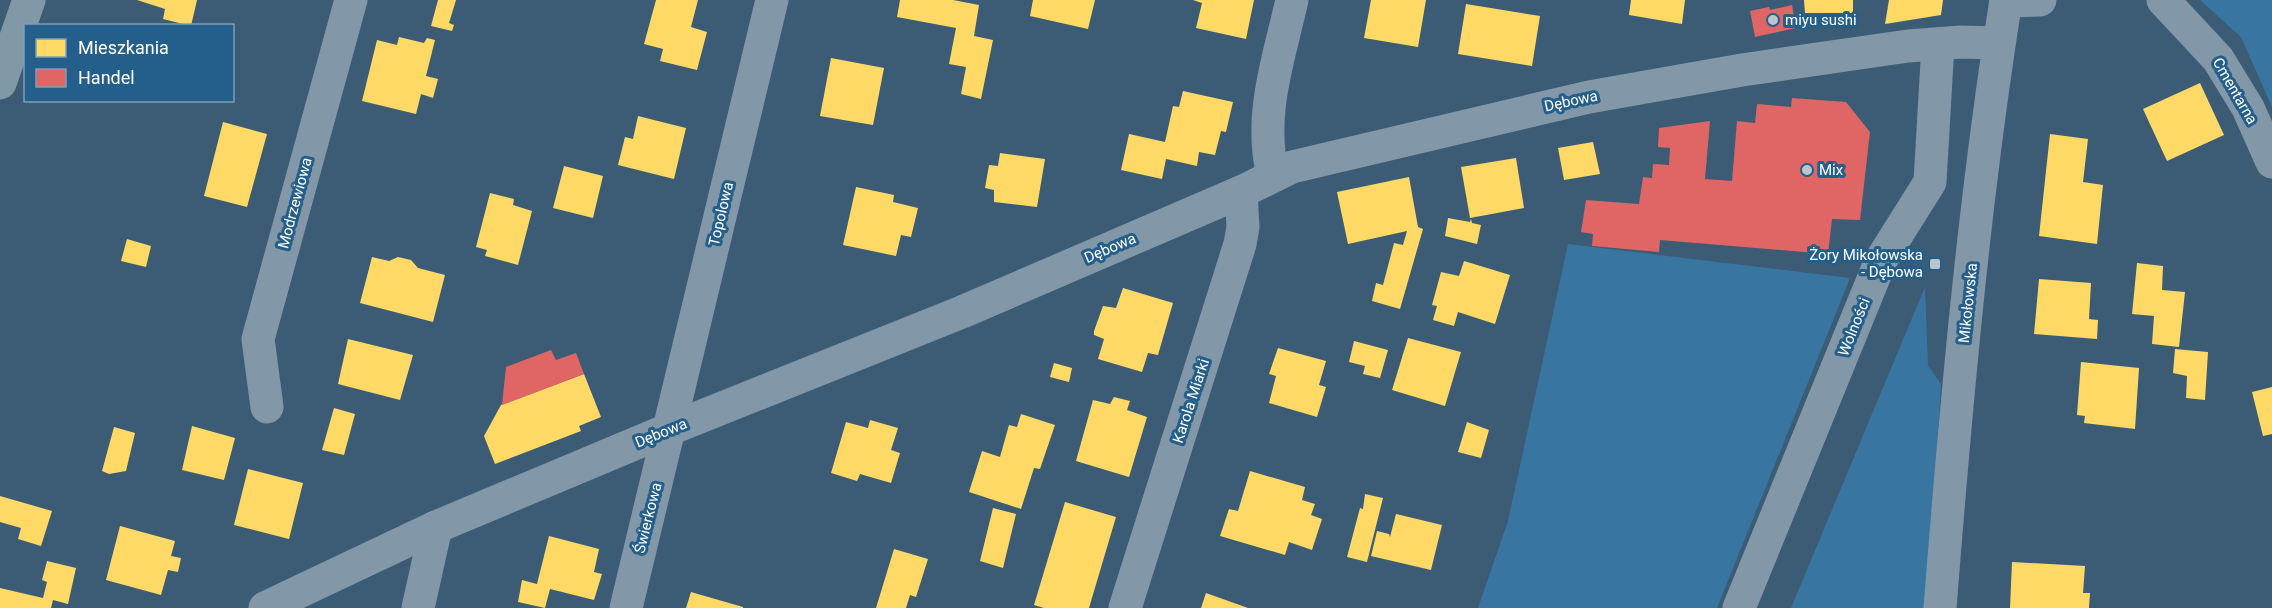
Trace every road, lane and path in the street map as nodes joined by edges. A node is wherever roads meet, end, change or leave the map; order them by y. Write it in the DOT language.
graph roads {
  1 [pos="29,0"];
  2 [pos="351,0"];
  3 [pos="772,0"];
  4 [pos="1292,0"];
  5 [pos="2040,0"];
  6 [pos="2163,0"];
  7 [pos="2006,1"];
  8 [pos="2000,43"];
  9 [pos="1938,44"];
  10 [pos="0,83"];
  11 [pos="2272,162"];
  12 [pos="1273,175"];
  13 [pos="1930,182"];
  14 [pos="1981,187"];
  15 [pos="1241,192"];
  16 [pos="267,407"];
  17 [pos="670,429"];
  18 [pos="436,527"];
  19 [pos="265,608"];
  20 [pos="418,608"];
  21 [pos="626,608"];
  22 [pos="1125,608"];
  23 [pos="1739,608"];
  24 [pos="1940,608"];
  1 -- 10 [label="main road"];
  2 -- 16 [label="street, Modrzewiowa"];
  3 -- 17 [label="street, Topolowa"];
  4 -- 12 [label="street"];
  5 -- 7 [label="street"];
  6 -- 11 [label="street, Cmentarna"];
  7 -- 8 [label="street, Mikołowska"];
  8 -- 9 [label="street, Dębowa"];
  8 -- 14 [label="street, Mikołowska"];
  9 -- 12 [label="street, Dębowa"];
  9 -- 13 [label="street, Wolności"];
  12 -- 15 [label="street, Dębowa"];
  13 -- 14 [label="street"];
  13 -- 23 [label="street, Wolności"];
  14 -- 24 [label="street, Mikołowska"];
  15 -- 17 [label="street, Dębowa"];
  15 -- 22 [label="street, Karola Miarki"];
  17 -- 18 [label="street, Dębowa"];
  17 -- 21 [label="street, Świerkowa"];
  18 -- 19 [label="street, Dębowa"];
  18 -- 20 [label="street"];
}
